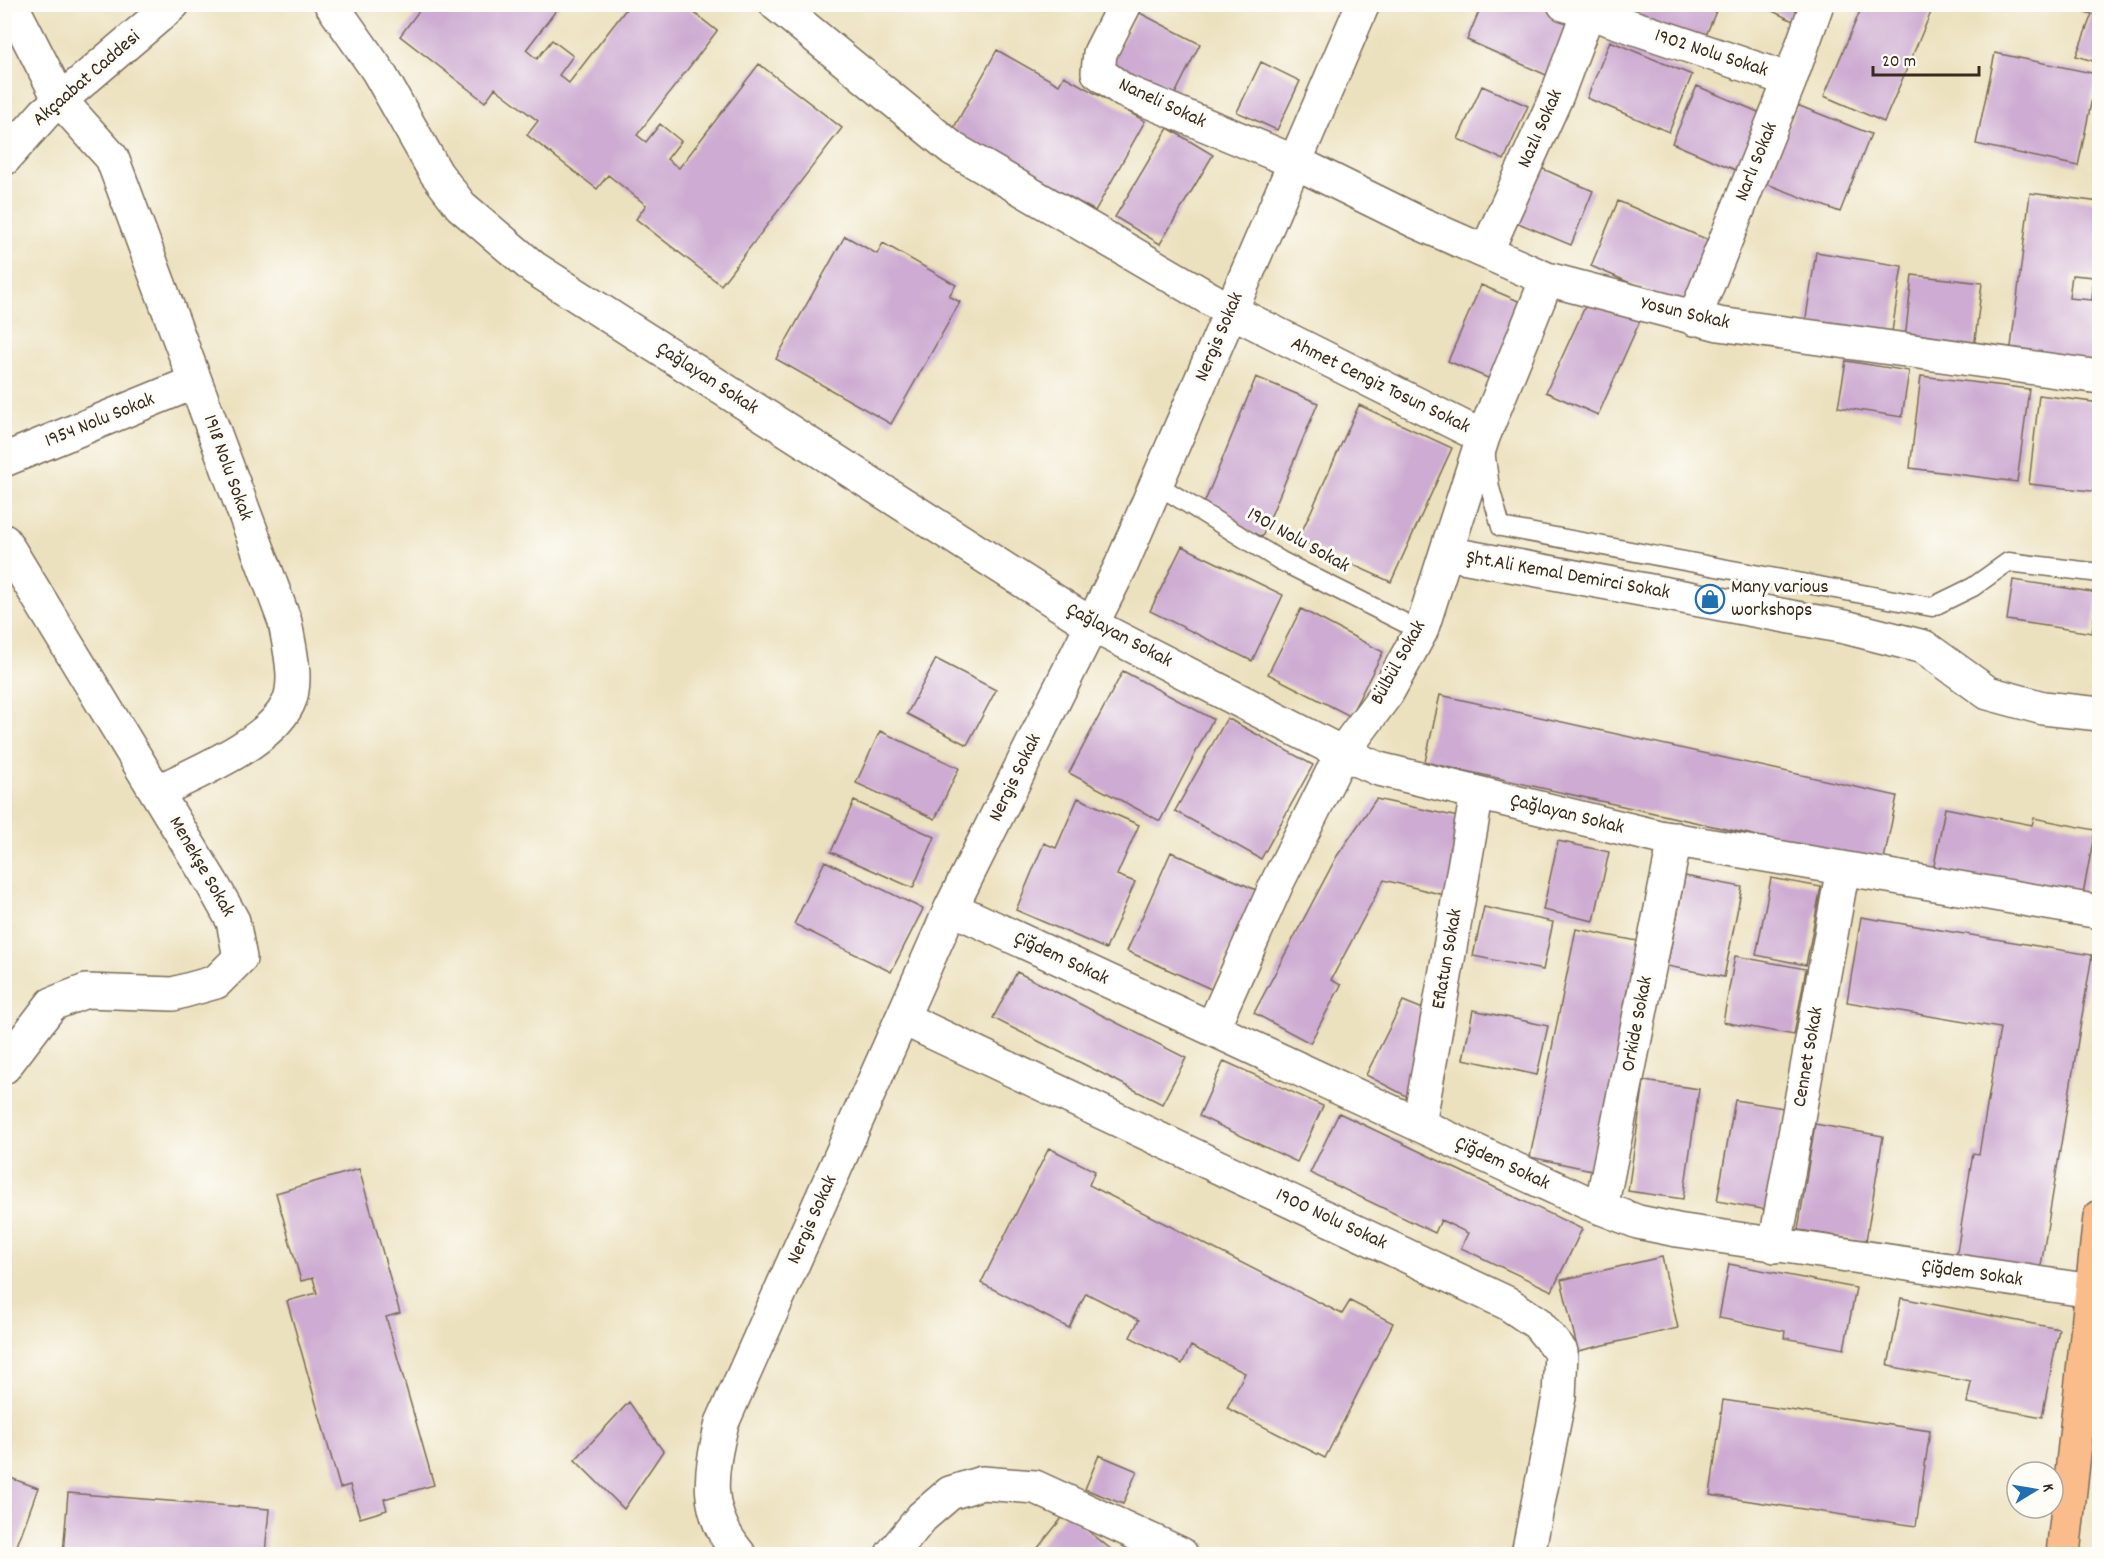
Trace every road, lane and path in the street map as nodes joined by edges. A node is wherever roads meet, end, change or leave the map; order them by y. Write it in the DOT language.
graph roads {
  1 [pos="11,4"];
  2 [pos="173,4"];
  3 [pos="331,4"];
  4 [pos="776,4"];
  5 [pos="1125,4"];
  6 [pos="1363,4"];
  7 [pos="1817,4"];
  8 [pos="1581,8"];
  9 [pos="1790,80"];
  10 [pos="60,100"];
  11 [pos="4,159"];
  12 [pos="1295,162"];
  13 [pos="1486,252"];
  14 [pos="1547,279"];
  15 [pos="1231,311"];
  16 [pos="1694,319"];
  17 [pos="2100,377"];
  18 [pos="195,382"];
  19 [pos="1483,437"];
  20 [pos="4,460"];
  21 [pos="1156,484"];
  22 [pos="4,541"];
  23 [pos="1446,553"];
  24 [pos="2100,573"];
  25 [pos="1092,625"];
  26 [pos="1421,631"];
  27 [pos="2100,714"];
  28 [pos="1342,753"];
  29 [pos="157,792"];
  30 [pos="1477,793"];
  31 [pos="1675,840"];
  32 [pos="1843,868"];
  33 [pos="951,908"];
  34 [pos="2100,912"];
  35 [pos="902,1018"];
  36 [pos="1212,1029"];
  37 [pos="4,1066"];
  38 [pos="1419,1125"];
  39 [pos="1601,1208"];
  40 [pos="2100,1217"];
  41 [pos="1775,1246"];
  42 [pos="2092,1291"];
  43 [pos="740,1554"];
  44 [pos="892,1554"];
  45 [pos="1181,1554"];
  46 [pos="1528,1554"];
  47 [pos="2063,1554"];
  1 -- 10 [label="street, 1918 Nolu Sokak"];
  2 -- 10 [label="street, Akçaabat Caddesi"];
  3 -- 25 [label="street, Çağlayan Sokak"];
  4 -- 15 [label="street, Ahmet Cengiz Tosun Sokak"];
  5 -- 12 [label="street, Naneli Sokak"];
  6 -- 12 [label="street, Nergis Sokak"];
  7 -- 9 [label="street, Narlı Sokak"];
  8 -- 9 [label="street, 1902 Nolu Sokak"];
  8 -- 13 [label="street, Nazlı Sokak"];
  9 -- 16 [label="street, Narlı Sokak"];
  10 -- 11 [label="street, Akçaabat Caddesi"];
  10 -- 18 [label="street, 1918 Nolu Sokak"];
  12 -- 13 [label="street, Yosun Sokak"];
  12 -- 15 [label="street, Nergis Sokak"];
  13 -- 14 [label="street, Yosun Sokak"];
  14 -- 16 [label="street, Yosun Sokak"];
  14 -- 19 [label="street, Bülbül Sokak"];
  15 -- 19 [label="street, Ahmet Cengiz Tosun Sokak"];
  15 -- 21 [label="street, Nergis Sokak"];
  16 -- 17 [label="street, Yosun Sokak"];
  18 -- 20 [label="street, 1954 Nolu Sokak"];
  18 -- 29 [label="street, 1918 Nolu Sokak"];
  19 -- 23 [label="street, Bülbül Sokak"];
  19 -- 24 [label="lane, Ahmet Cengiz Tosun Sokak"];
  21 -- 25 [label="street, Nergis Sokak"];
  21 -- 26 [label="lane, 1901 Nolu Sokak"];
  22 -- 29 [label="street, Menekşe Sokak"];
  23 -- 26 [label="street, Bülbül Sokak"];
  23 -- 27 [label="street, Şht.Ali Kemal Demirci Sokak"];
  25 -- 28 [label="street, Çağlayan Sokak"];
  25 -- 33 [label="street, Nergis Sokak"];
  26 -- 28 [label="street, Bülbül Sokak"];
  28 -- 30 [label="street, Çağlayan Sokak"];
  28 -- 36 [label="street, Bülbül Sokak"];
  29 -- 37 [label="street, Menekşe Sokak"];
  30 -- 31 [label="street, Çağlayan Sokak"];
  30 -- 38 [label="street, Eflatun Sokak"];
  31 -- 32 [label="street, Çağlayan Sokak"];
  31 -- 39 [label="street, Orkide Sokak"];
  32 -- 34 [label="street, Çağlayan Sokak"];
  32 -- 41 [label="street, Cennet Sokak"];
  33 -- 35 [label="street, Nergis Sokak"];
  33 -- 36 [label="street, Çiğdem Sokak"];
  35 -- 43 [label="street, Nergis Sokak"];
  35 -- 46 [label="street, 1900 Nolu Sokak"];
  36 -- 38 [label="street, Çiğdem Sokak"];
  38 -- 39 [label="street, Çiğdem Sokak"];
  39 -- 41 [label="street, Çiğdem Sokak"];
  40 -- 42 [label="highway"];
  41 -- 42 [label="street, Çiğdem Sokak"];
  42 -- 47 [label="highway"];
  44 -- 45 [label="street"];
}
